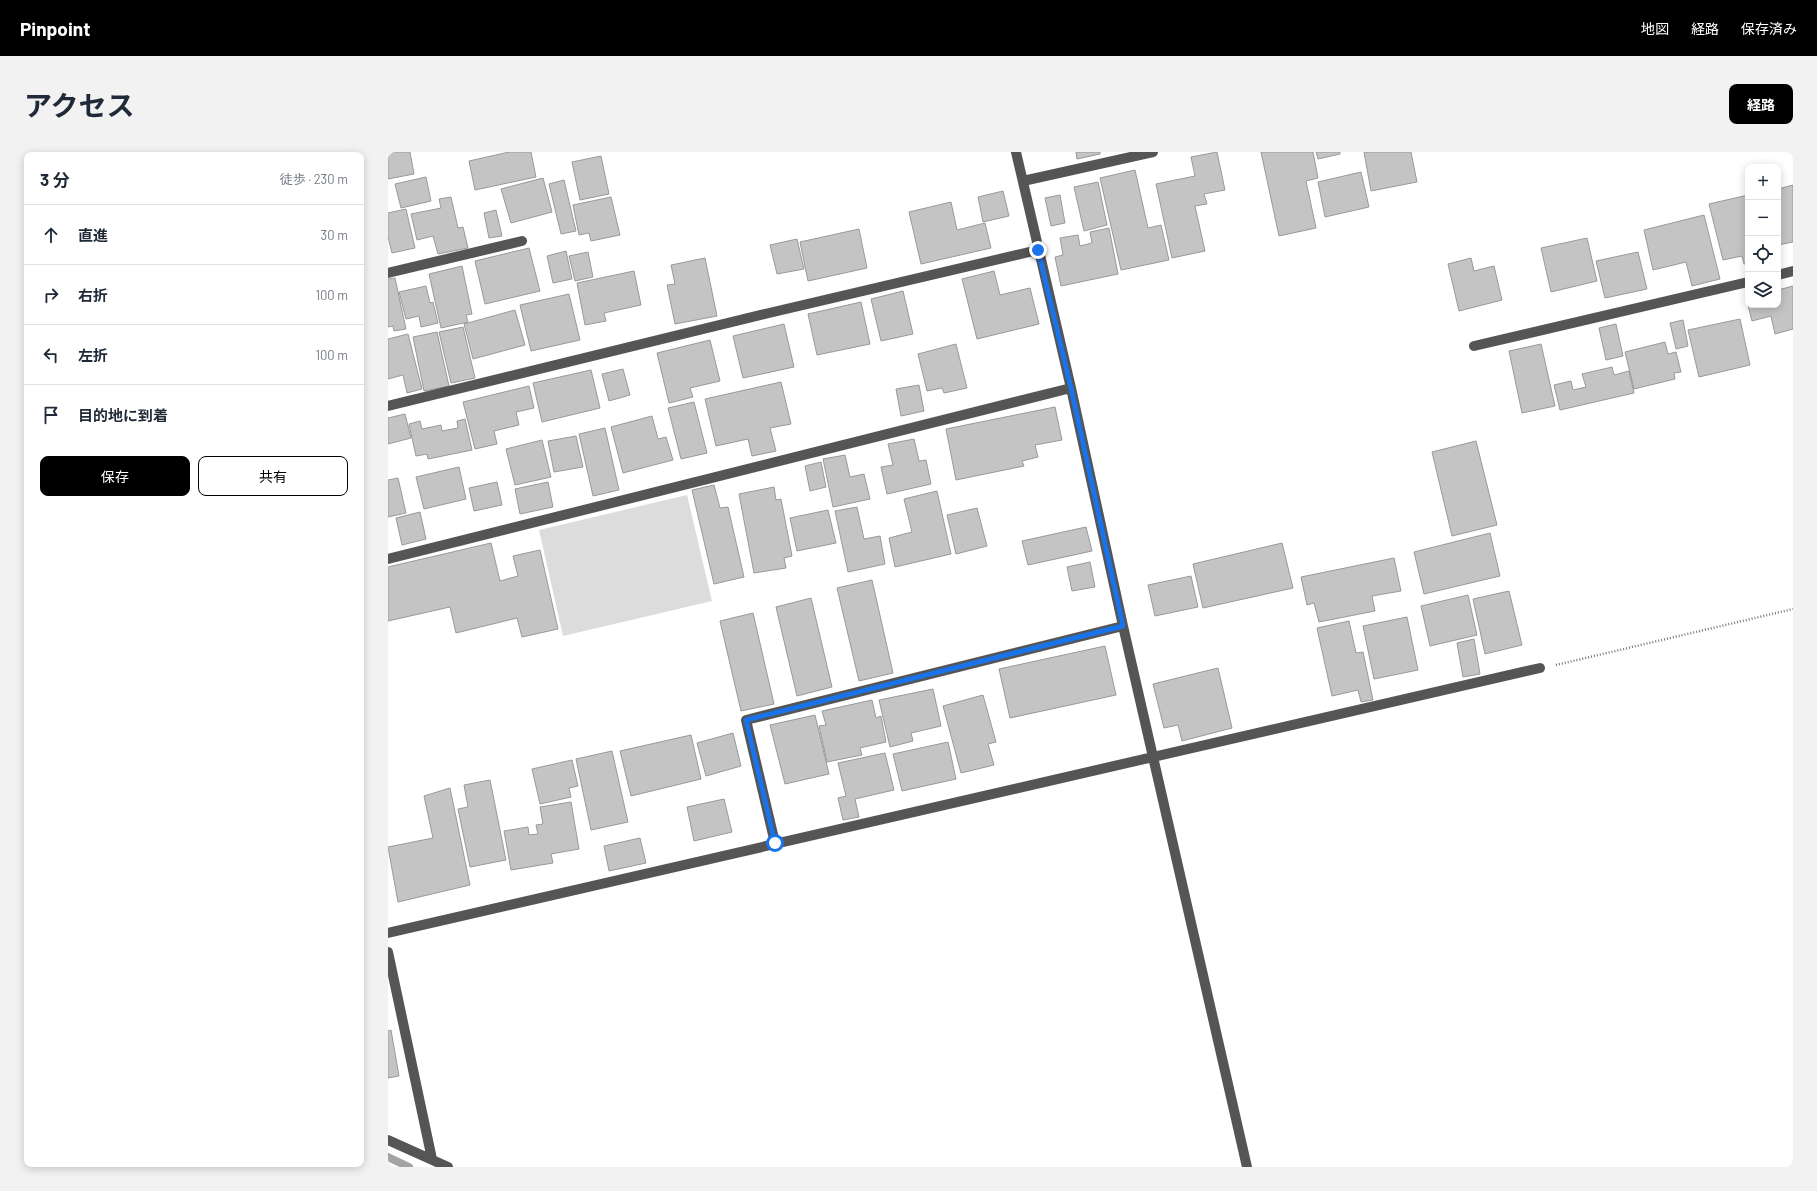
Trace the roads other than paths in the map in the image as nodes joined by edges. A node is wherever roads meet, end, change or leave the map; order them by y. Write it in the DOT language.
graph roads {
  1 [pos="1016,152"];
  2 [pos="1153,152"];
  3 [pos="1023,181"];
  4 [pos="522,241"];
  5 [pos="1038,250"];
  6 [pos="1793,271"];
  7 [pos="388,273"];
  8 [pos="1781,274"];
  9 [pos="1745,283"];
  10 [pos="1474,346"];
  11 [pos="1071,388"];
  12 [pos="388,406"];
  13 [pos="388,559"];
  14 [pos="1123,626"];
  15 [pos="1540,668"];
  16 [pos="1153,757"];
  17 [pos="775,843"];
  18 [pos="388,933"];
  19 [pos="388,952"];
  20 [pos="388,1140"];
  21 [pos="432,1159"];
  22 [pos="448,1167"];
  23 [pos="1247,1167"];
  1 -- 3 [label="street"];
  2 -- 3 [label="street"];
  3 -- 5 [label="street"];
  4 -- 7 [label="street"];
  5 -- 11 [label="street"];
  5 -- 12 [label="street"];
  6 -- 8 [label="street"];
  9 -- 10 [label="street"];
  11 -- 13 [label="street"];
  11 -- 14 [label="street"];
  14 -- 16 [label="street"];
  14 -- 17 [label="street"];
  15 -- 16 [label="street"];
  16 -- 17 [label="street"];
  16 -- 23 [label="street"];
  17 -- 18 [label="street"];
  19 -- 21 [label="street"];
  20 -- 21 [label="street"];
  21 -- 22 [label="street"];
}
